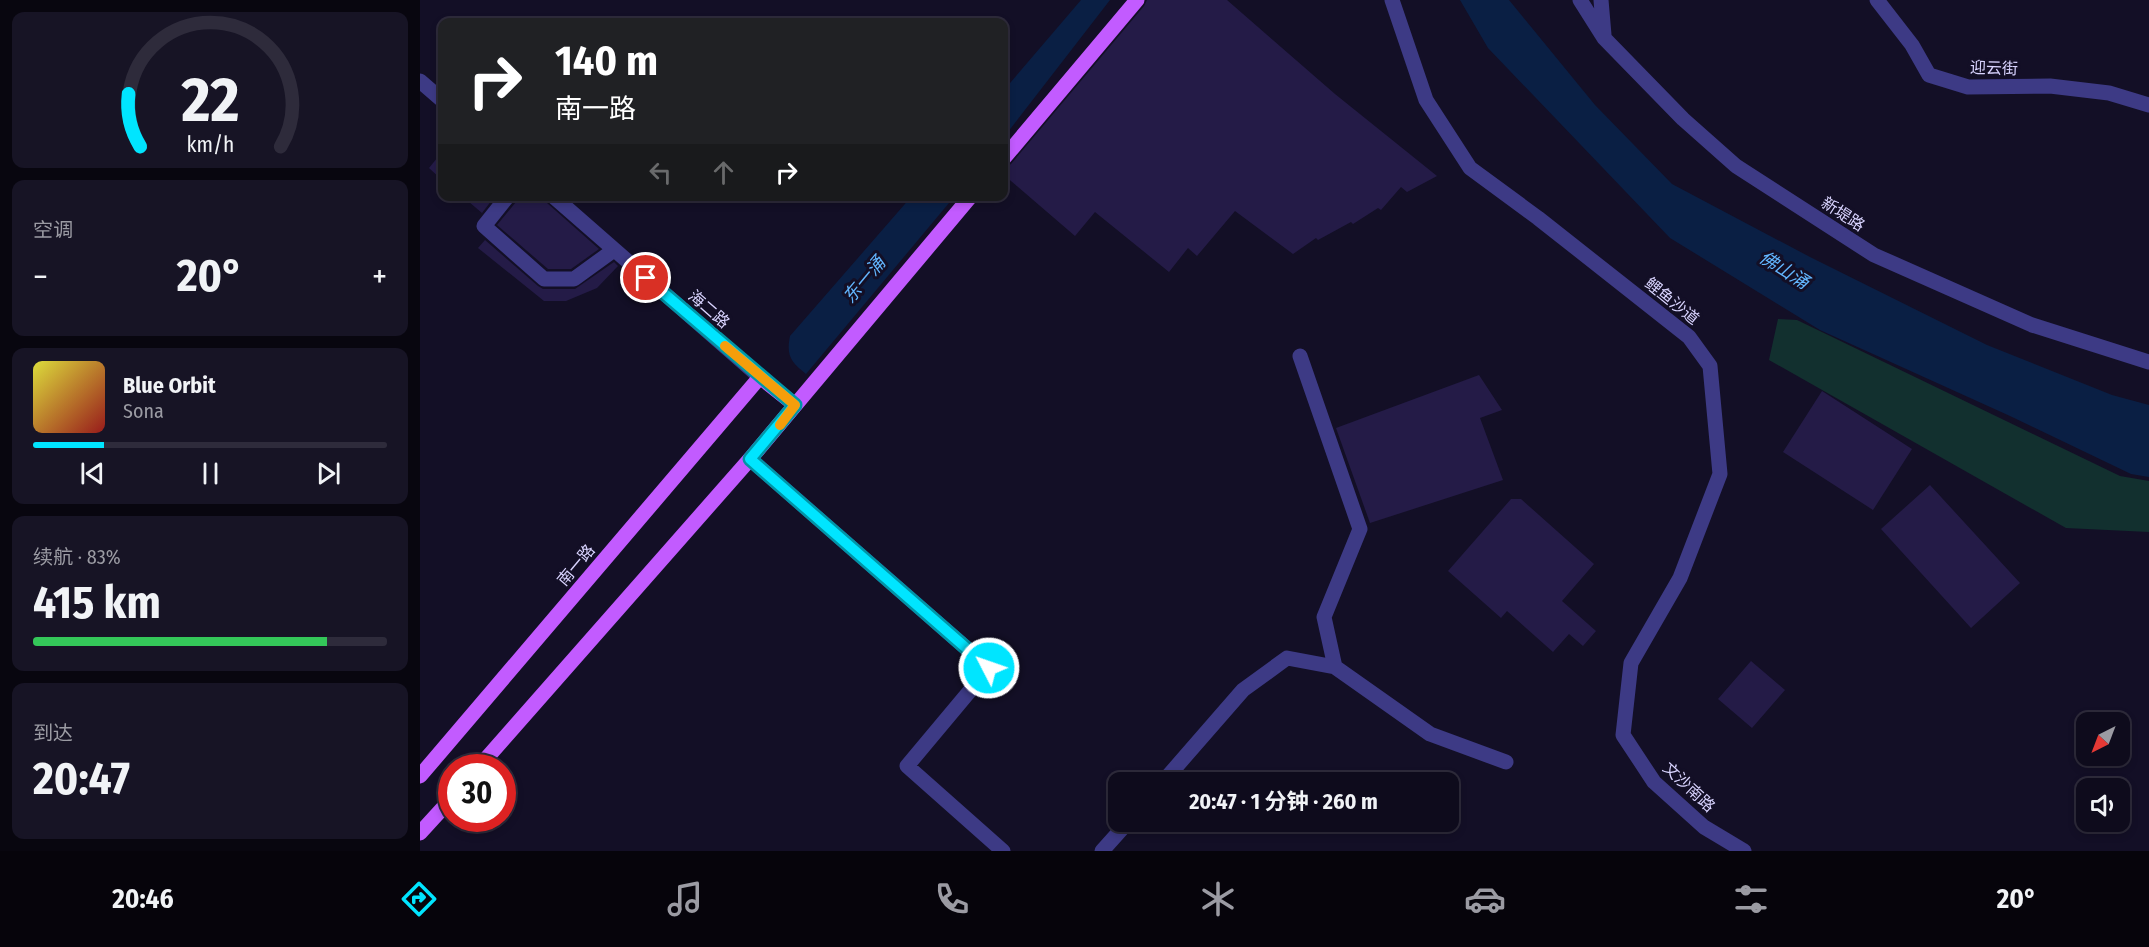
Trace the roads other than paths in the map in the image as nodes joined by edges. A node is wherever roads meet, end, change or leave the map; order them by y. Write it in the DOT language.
graph roads {
  1 [pos="1137,0"];
  2 [pos="1392,0"];
  3 [pos="1580,0"];
  4 [pos="1601,0"];
  5 [pos="1877,0"];
  6 [pos="1604,38"];
  7 [pos="420,81"];
  8 [pos="438,97"];
  9 [pos="2149,105"];
  10 [pos="1008,153"];
  11 [pos="504,201"];
  12 [pos="559,201"];
  13 [pos="967,201"];
  14 [pos="614,250"];
  15 [pos="1300,356"];
  16 [pos="2149,362"];
  17 [pos="760,377"];
  18 [pos="795,405"];
  19 [pos="750,459"];
  20 [pos="1335,667"];
  21 [pos="1623,735"];
  22 [pos="490,754"];
  23 [pos="1506,762"];
  24 [pos="1172,772"];
  25 [pos="420,776"];
  26 [pos="438,813"];
  27 [pos="1119,832"];
  28 [pos="420,833"];
  29 [pos="1003,851"];
  30 [pos="1102,851"];
  31 [pos="1744,851"];
  1 -- 10 [label="main road"];
  2 -- 21 [label="street, 鲤鱼沙道"];
  3 -- 6 [label="street, 新堤路"];
  4 -- 6 [label="street"];
  5 -- 9 [label="street, 迎云街"];
  6 -- 16 [label="street, 新堤路"];
  7 -- 8 [label="street"];
  11 -- 14 [label="street"];
  12 -- 14 [label="street, 海二路"];
  13 -- 18 [label="main road"];
  14 -- 17 [label="street, 海二路"];
  15 -- 20 [label="street"];
  17 -- 18 [label="main road"];
  17 -- 25 [label="main road, 南一路"];
  18 -- 19 [label="main road"];
  19 -- 22 [label="main road"];
  19 -- 29 [label="street"];
  20 -- 23 [label="street"];
  20 -- 24 [label="street"];
  21 -- 31 [label="street, 文沙南路"];
  26 -- 28 [label="main road"];
  27 -- 30 [label="street"];
}
